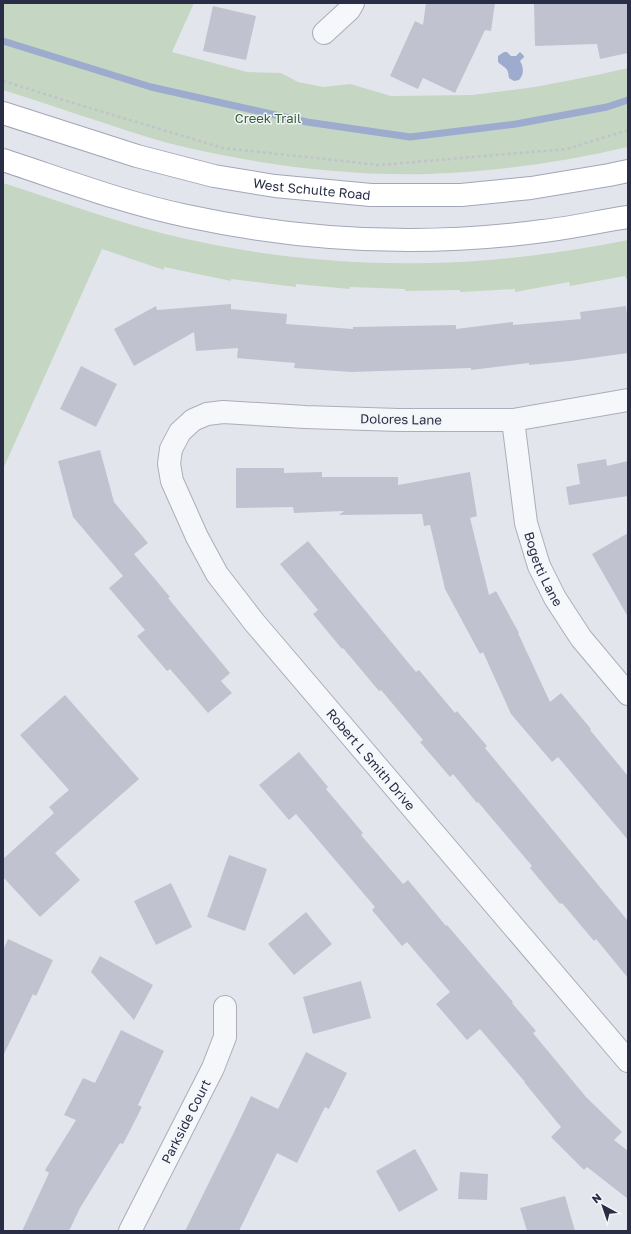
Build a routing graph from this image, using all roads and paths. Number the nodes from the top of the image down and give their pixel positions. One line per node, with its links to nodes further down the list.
1 (353, 3): 2 (street)
2 (324, 33)
3 (3, 81): 5 (path)
4 (3, 113): 7 (main road, West Schulte Road)
5 (628, 130)
6 (3, 160): 8 (main road)
7 (628, 171)
8 (628, 216)
9 (628, 400): 10 (street, Dolores Lane)
10 (513, 420): 11 (street, Dolores Lane); 12 (street, Bogetti Lane)
11 (180, 432): 14 (street, Robert L Smith Drive)
12 (628, 694)
13 (226, 1007): 15 (street, Parkside Court)
14 (628, 1061)
15 (130, 1231)

